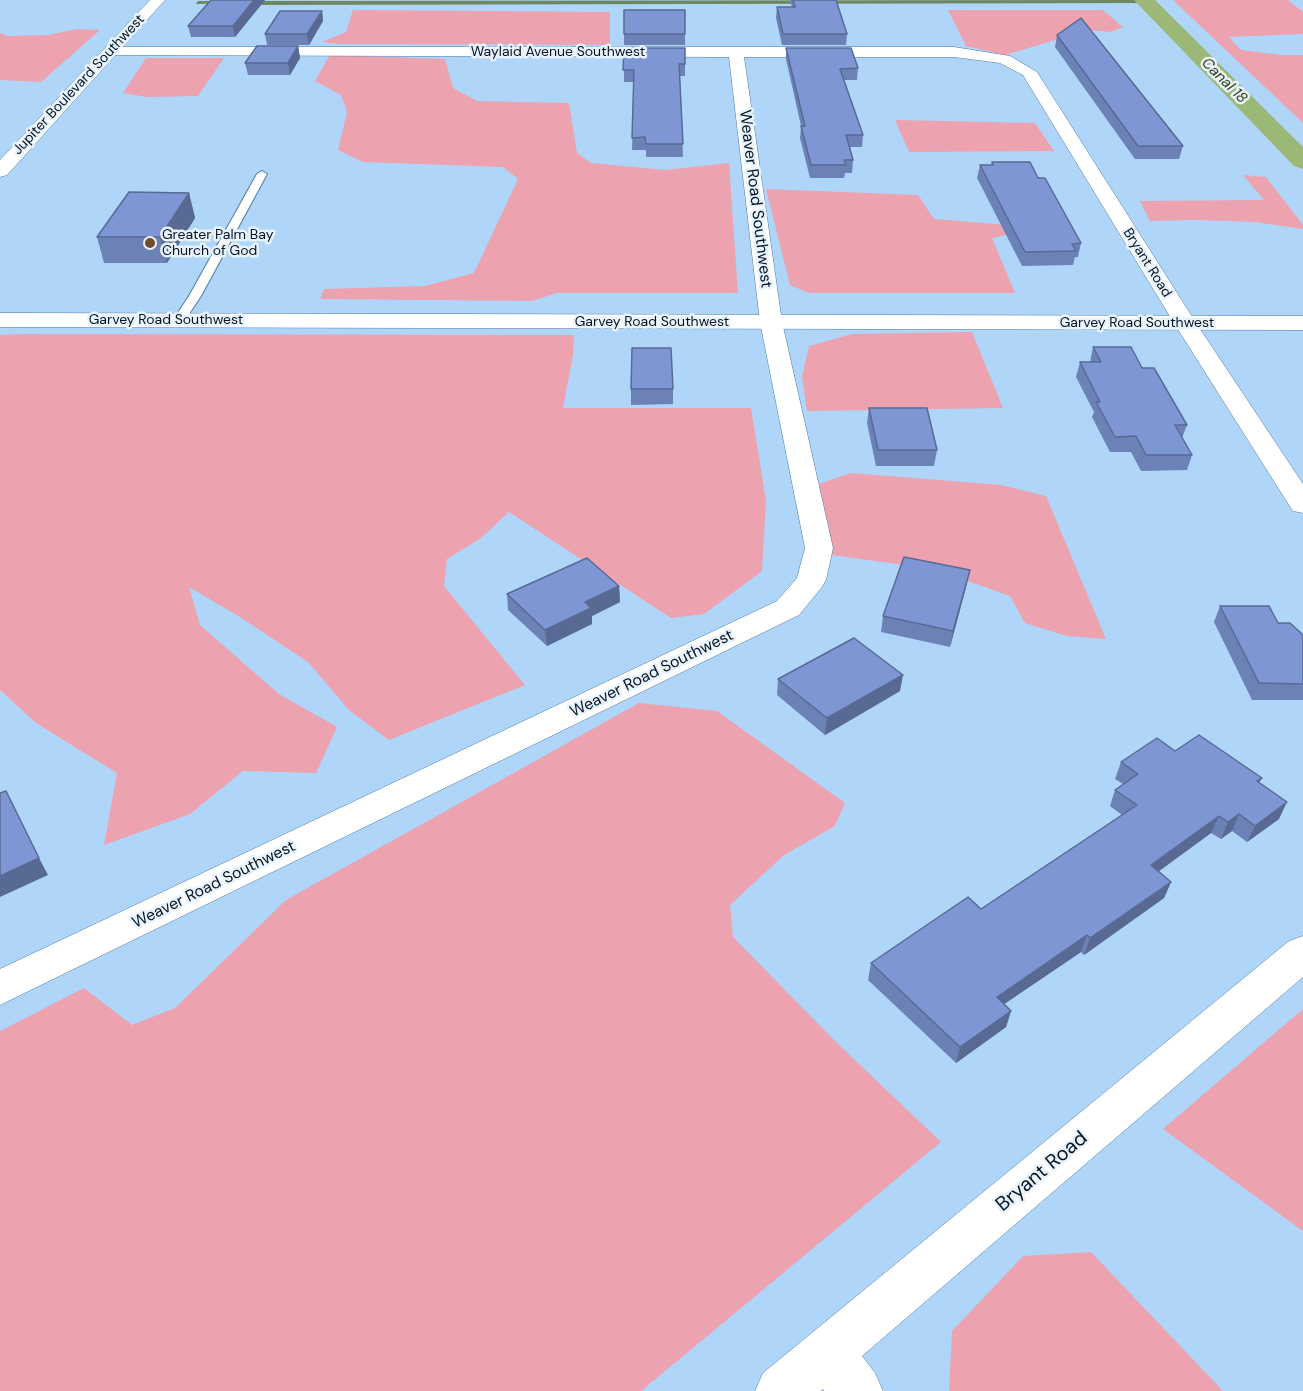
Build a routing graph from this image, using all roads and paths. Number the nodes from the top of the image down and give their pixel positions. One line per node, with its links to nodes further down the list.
1 (158, 0): 2 (street, Jupiter Boulevard Southwest)
2 (110, 52): 3 (street, Waylaid Avenue Southwest); 5 (street, Jupiter Boulevard Southwest)
3 (736, 52): 4 (street, Waylaid Avenue Southwest); 9 (street, Weaver Road Southwest)
4 (1004, 59): 10 (street, Bryant Road)
5 (0, 171)
6 (262, 174): 8 (lane)
7 (0, 320): 8 (street, Garvey Road Southwest)
8 (179, 320): 9 (street, Garvey Road Southwest)
9 (771, 322): 10 (street, Garvey Road Southwest); 14 (street, Weaver Road Southwest)
10 (1185, 323): 11 (street, Garvey Road Southwest); 12 (street, Bryant Road)
11 (1303, 323)
12 (1303, 505)
13 (1303, 953): 15 (street, Bryant Road)
14 (0, 988)
15 (826, 1353): 16 (street, Bryant Road); 17 (street)
16 (780, 1391)
17 (857, 1391)

